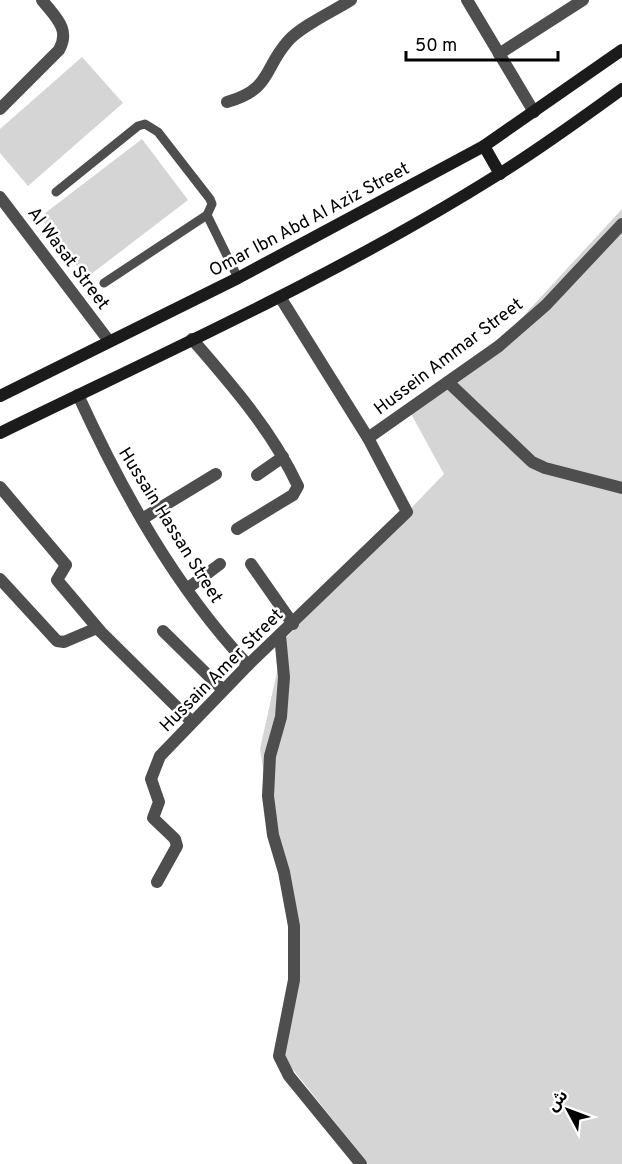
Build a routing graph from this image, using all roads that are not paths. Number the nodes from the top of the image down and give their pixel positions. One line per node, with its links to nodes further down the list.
1 (42, 0): 9 (street)
2 (351, 0): 8 (street)
3 (467, 0): 6 (street)
4 (583, 0): 6 (street)
5 (622, 50): 10 (main road, Omar Ibn Abd Al Aziz Street)
6 (499, 54): 10 (street)
7 (622, 89): 12 (main road)
8 (227, 102)
9 (0, 109)
10 (534, 112): 11 (main road, Omar Ibn Abd Al Aziz Street)
11 (484, 146): 12 (main road); 17 (main road, Omar Ibn Abd Al Aziz Street)
12 (500, 174): 19 (main road)
13 (56, 192): 15 (lane)
14 (0, 197): 21 (street, Al Wasat Street)
15 (207, 215): 17 (lane); 18 (lane)
16 (622, 224): 22 (street, Hussein Ammar Street)
17 (238, 278): 21 (main road, Omar Ibn Abd Al Aziz Street)
18 (104, 284)
19 (280, 297): 20 (main road); 26 (street)
20 (192, 339): 23 (main road); 27 (street)
21 (109, 341): 24 (main road, Omar Ibn Abd Al Aziz Street)
22 (448, 382): 26 (street, Hussein Ammar Street); 31 (street)
23 (78, 395): 25 (main road); 32 (street, Hussain Hassan Street)
24 (0, 396)
25 (0, 433)
26 (368, 438): 38 (street, Hussain Amer Street)
27 (283, 457): 29 (street); 33 (street)
28 (216, 474): 32 (street)
29 (257, 475)
30 (0, 487): 39 (street)
31 (622, 488)
32 (142, 519): 37 (street, Hussain Hassan Street)
33 (237, 528)
34 (220, 564): 37 (street)
35 (250, 564): 38 (street)
36 (0, 579): 39 (street)
37 (188, 588): 42 (street, Hussain Hassan Street)
38 (293, 624): 41 (street, Hussain Amer Street)
39 (97, 628): 44 (street)
40 (164, 632): 43 (street)
41 (280, 635): 42 (street, Hussain Amer Street); 46 (street)
42 (248, 664): 43 (street, Hussain Amer Street)
43 (223, 690): 44 (street, Hussain Amer Street)
44 (192, 722): 45 (street, Hussain Amer Street)
45 (157, 882)
46 (361, 1164)

